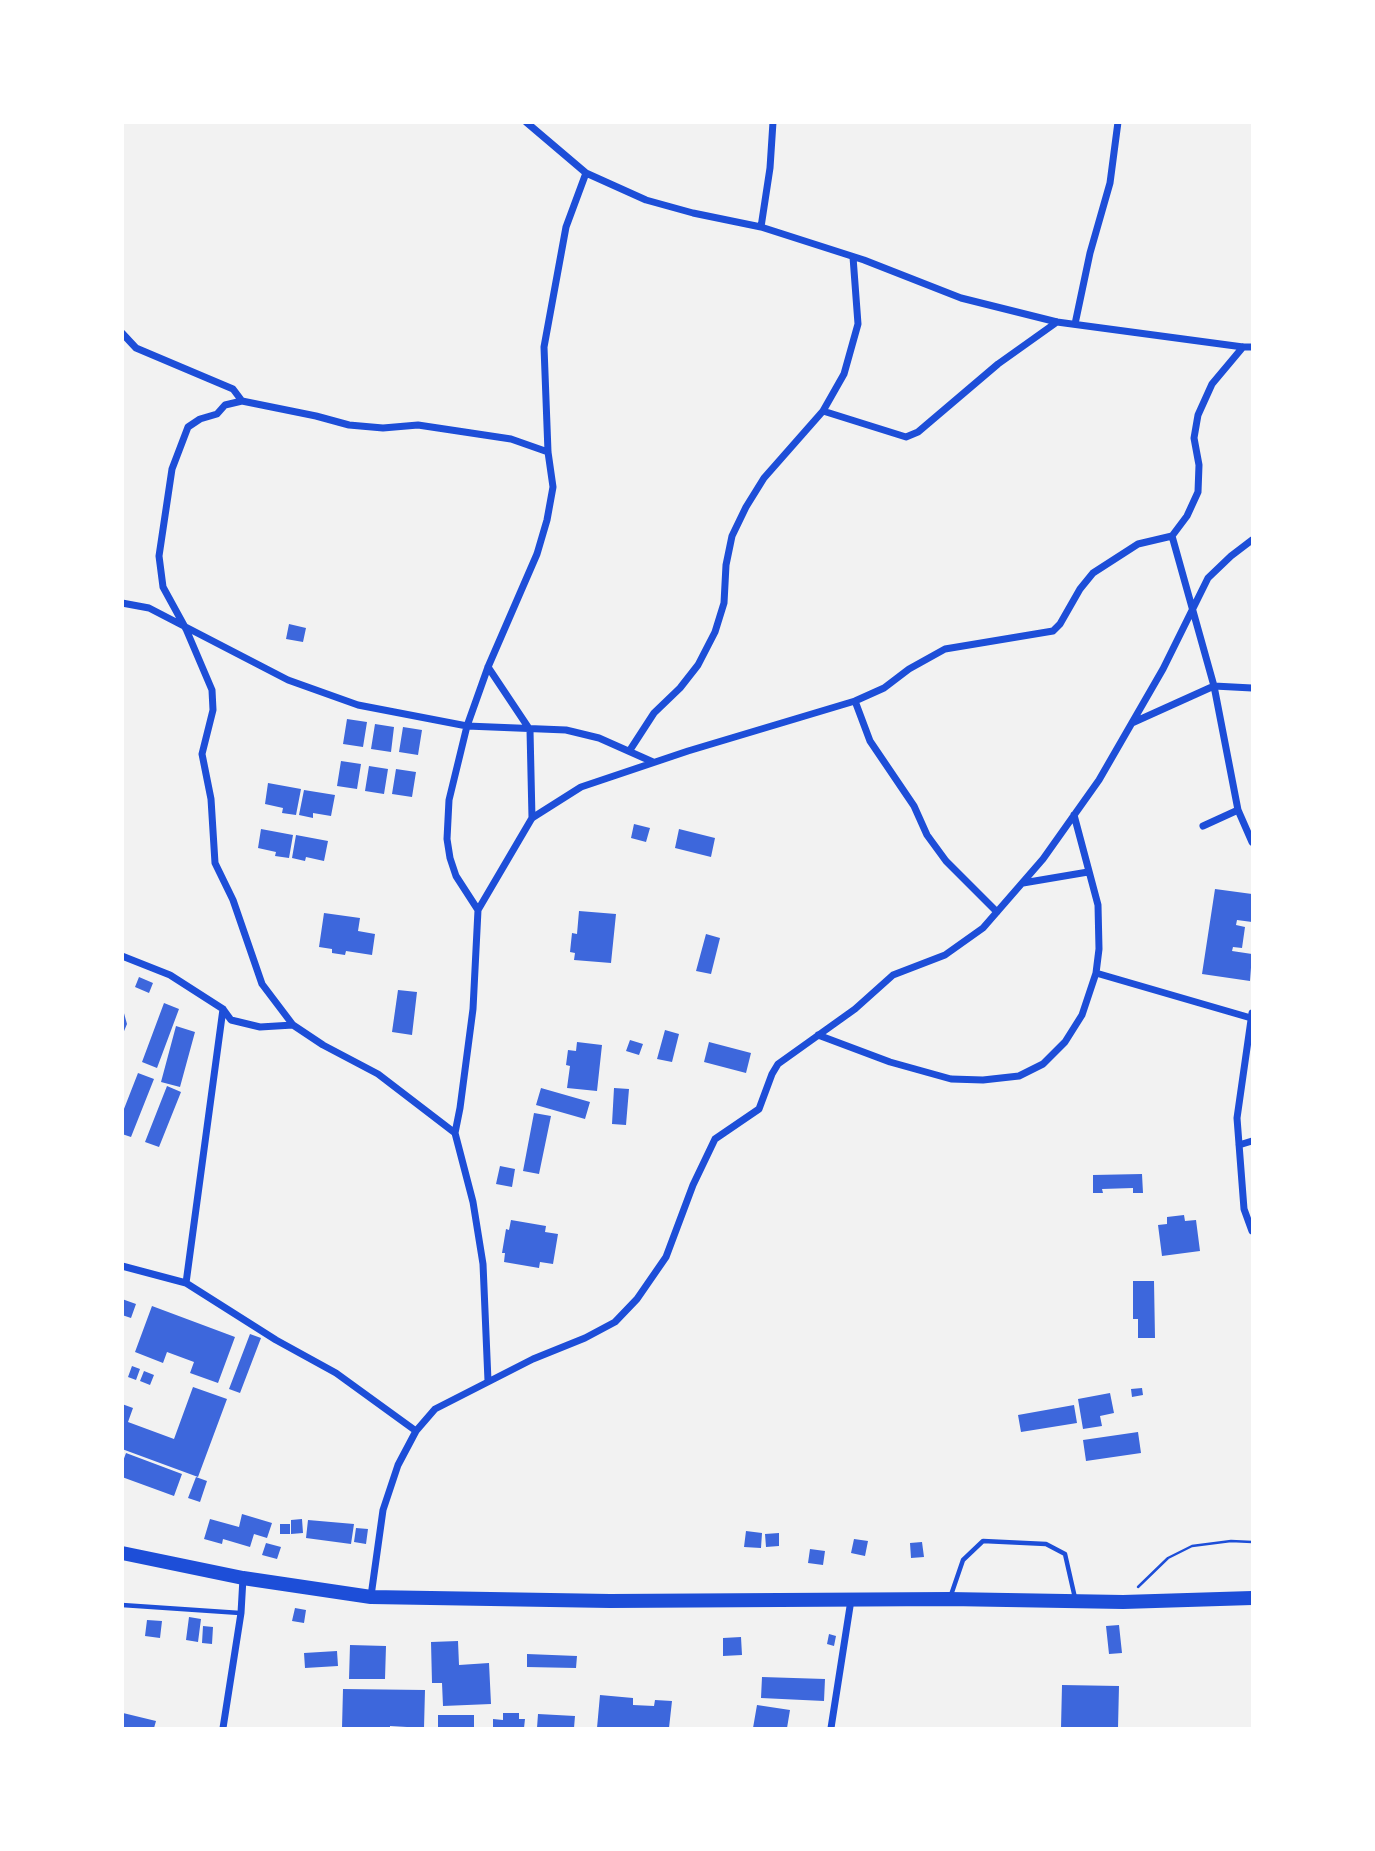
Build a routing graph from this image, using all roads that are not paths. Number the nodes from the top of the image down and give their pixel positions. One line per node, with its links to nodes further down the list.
1 (526, 122): 4 (street)
2 (773, 122): 5 (street)
3 (1118, 122): 8 (street)
4 (586, 173): 5 (street); 14 (street)
5 (761, 227): 6 (street)
6 (853, 257): 7 (street); 13 (street)
7 (1057, 322): 8 (street); 13 (street)
8 (1074, 324): 10 (street)
9 (122, 334): 12 (street)
10 (1243, 347): 11 (street); 15 (street)
11 (1252, 347)
12 (242, 401): 14 (street); 19 (street)
13 (823, 411): 27 (street)
14 (548, 452): 20 (street)
15 (1172, 536): 18 (street); 23 (street)
16 (1252, 540): 18 (street)
17 (122, 603): 19 (street)
18 (1192, 610): 21 (street); 24 (street)
19 (186, 629): 25 (street); 42 (street)
20 (488, 667): 25 (street); 26 (street)
21 (1214, 686): 22 (street); 24 (street); 29 (street)
22 (1252, 688)
23 (855, 701): 28 (street); 37 (street)
24 (1132, 723): 30 (street)
25 (467, 726): 26 (street); 36 (street)
26 (530, 730): 27 (street); 31 (street)
27 (630, 750): 28 (street)
28 (653, 762): 31 (street)
29 (1238, 810): 32 (street); 33 (street)
30 (1074, 815): 34 (street); 35 (street)
31 (532, 818): 36 (street)
32 (1203, 826)
33 (1252, 842)
34 (1088, 872): 35 (street); 39 (street)
35 (1022, 883): 37 (street)
36 (478, 909): 44 (street)
37 (997, 912): 43 (street)
38 (122, 956): 40 (street)
39 (1096, 973): 41 (street); 43 (street)
40 (223, 1009): 42 (street); 49 (street)
41 (1252, 1015): 46 (street)
42 (293, 1025): 44 (street)
43 (818, 1035): 50 (street)
44 (455, 1133): 50 (street)
45 (1252, 1141): 46 (street)
46 (1239, 1145): 47 (street)
47 (1252, 1231)
48 (122, 1266): 49 (street)
49 (186, 1283): 51 (street)
50 (488, 1381): 51 (street)
51 (416, 1431): 54 (street)
52 (122, 1553): 53 (highway)
53 (243, 1578): 54 (highway); 60 (street)
54 (371, 1597): 56 (highway)
55 (1252, 1598): 58 (highway)
56 (851, 1600): 57 (highway); 62 (street)
57 (949, 1600): 58 (highway); 58 (lane)
58 (1076, 1601)
59 (122, 1605): 60 (lane)
60 (241, 1613): 61 (street)
61 (223, 1728)
62 (831, 1728)

